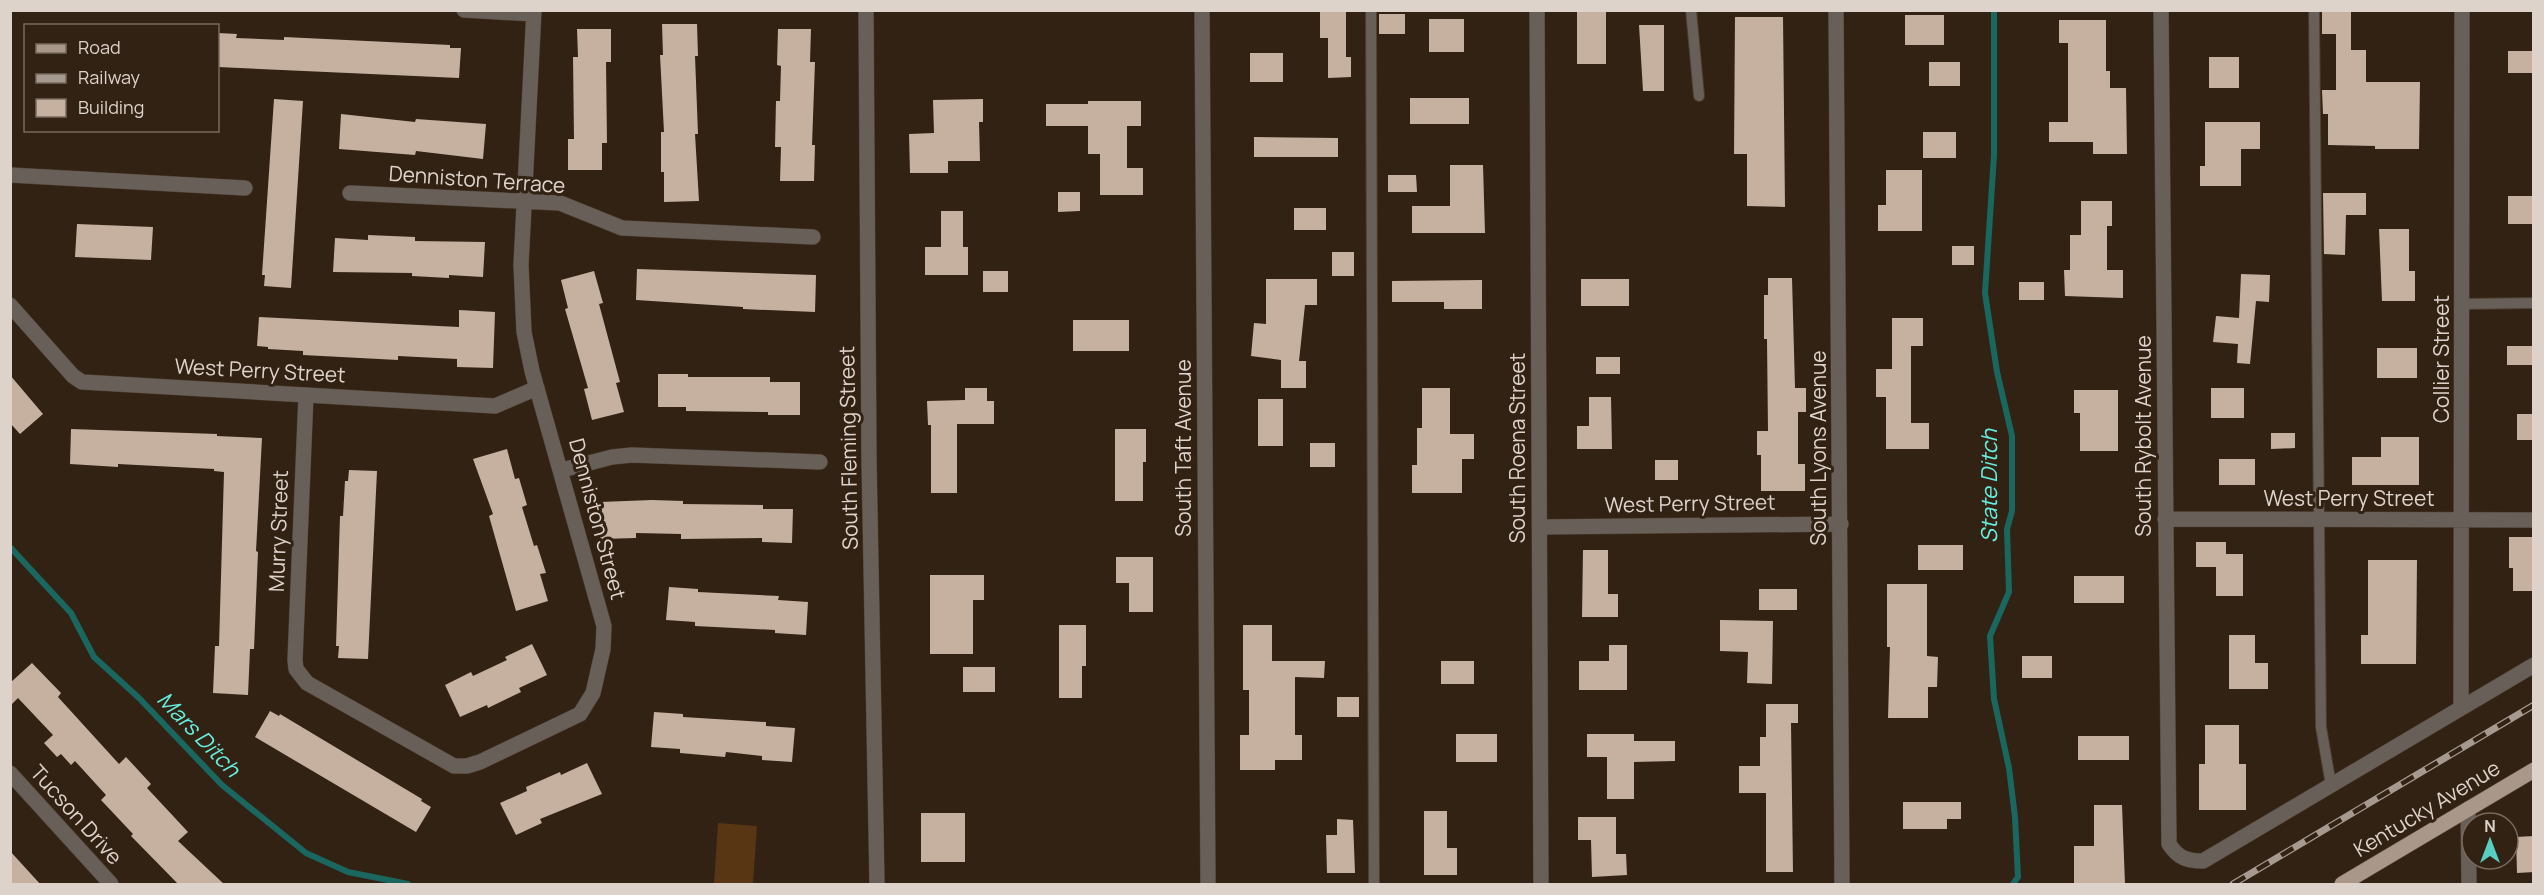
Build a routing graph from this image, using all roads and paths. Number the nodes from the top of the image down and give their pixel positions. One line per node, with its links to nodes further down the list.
1 (464, 10): 11 (street)
2 (866, 10): 39 (street, South Fleming Street)
3 (1202, 10): 40 (street, South Taft Avenue)
4 (1371, 10): 41 (lane)
5 (1537, 10): 30 (street, South Roena Street)
6 (1691, 10): 12 (lane)
7 (1836, 10): 29 (street, South Lyons Avenue)
8 (2161, 10): 25 (street, South Rybolt Avenue)
9 (2314, 10): 26 (lane)
10 (2462, 10): 19 (street, Collier Street)
11 (534, 12): 16 (street, Denniston Street)
12 (1699, 96)
13 (10, 175): 14 (street)
14 (245, 188)
15 (350, 193): 16 (street, Denniston Terrace)
16 (525, 202): 17 (street, Denniston Terrace); 21 (street, Denniston Street)
17 (813, 237)
18 (2534, 303): 19 (lane)
19 (2463, 304): 27 (street, Collier Street)
20 (10, 305): 22 (street, West Perry Street)
21 (537, 388): 22 (street, West Perry Street); 24 (street, Denniston Street)
22 (306, 395): 32 (street, Murry Street)
23 (820, 462): 24 (street)
24 (562, 470): 32 (street, Denniston Street)
25 (2165, 519): 26 (street, West Perry Street); 36 (street, South Rybolt Avenue)
26 (2319, 520): 27 (street, West Perry Street); 36 (lane)
27 (2463, 520): 28 (street, West Perry Street); 33 (street, Collier Street)
28 (2534, 520)
29 (1841, 524): 30 (street, West Perry Street); 43 (street, South Lyons Avenue)
30 (1540, 527): 42 (street, South Roena Street)
31 (2534, 665): 33 (street)
32 (296, 669)
33 (2461, 708): 36 (street)
34 (2534, 770): 37 (main road, Kentucky Avenue)
35 (10, 773): 38 (street, Tucson Drive)
36 (2331, 785)
37 (2468, 809): 44 (main road, Kentucky Avenue); 45 (street)
38 (111, 885)
39 (877, 885)
40 (1208, 885)
41 (1374, 885)
42 (1541, 885)
43 (1842, 885)
44 (2343, 885)
45 (2469, 885)

